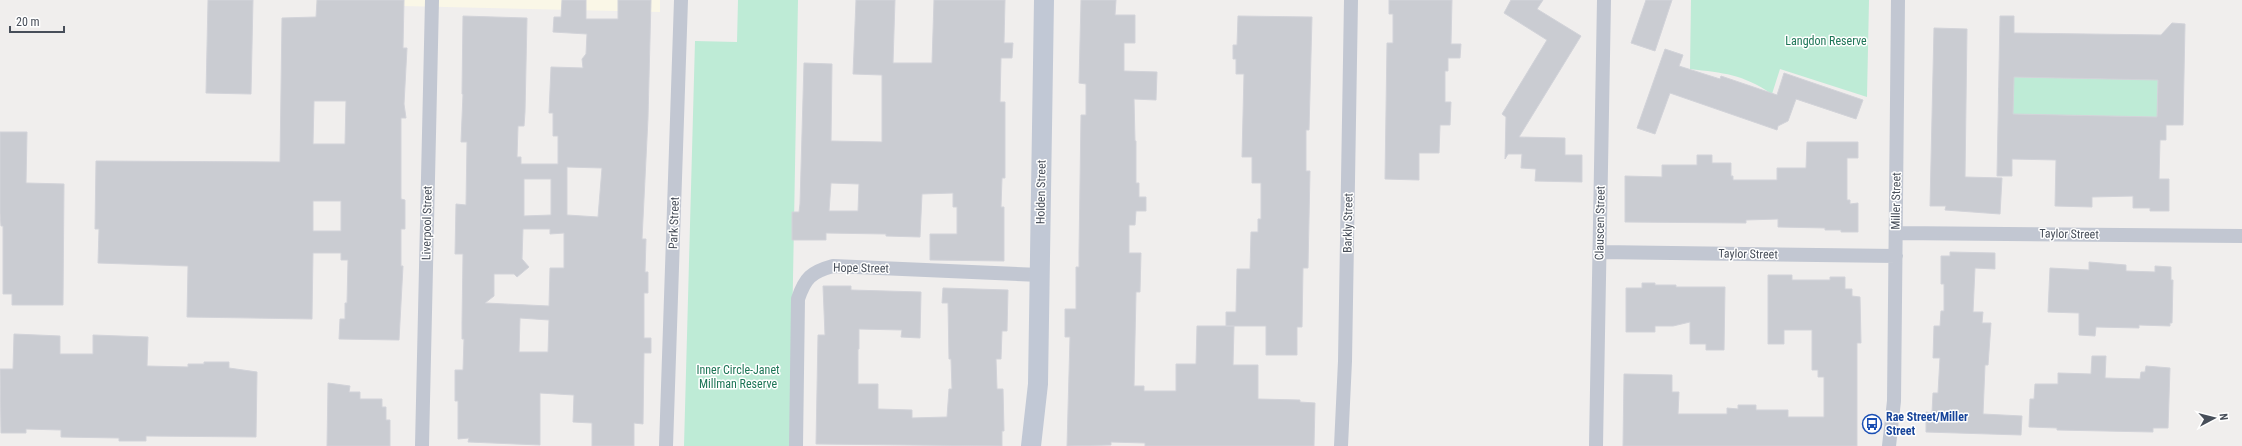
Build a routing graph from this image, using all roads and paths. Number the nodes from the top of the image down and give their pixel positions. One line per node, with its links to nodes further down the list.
1 (432, 0): 14 (street, Liverpool Street)
2 (681, 0): 15 (street, Park Street)
3 (1044, 0): 11 (main road, Holden Street)
4 (1351, 0): 19 (street, Barkly Street)
5 (1604, 0): 9 (street, Clauscen Street)
6 (1898, 0): 7 (street, Miller Street)
7 (1896, 232): 8 (street, Taylor Street); 10 (street, Miller Street)
8 (2242, 236)
9 (1600, 252): 10 (street, Taylor Street); 20 (street, Clauscen Street)
10 (1896, 256): 13 (street, Miller Street)
11 (1040, 275): 12 (main road, Holden Street); 16 (street, Hope Street)
12 (1038, 384): 17 (main road, Holden Street); 18 (main road, Holden Street)
13 (1894, 401): 21 (street, Miller Street); 22 (street, Miller Street)
14 (422, 446)
15 (666, 446)
16 (796, 446)
17 (1031, 446)
18 (1042, 446)
19 (1342, 446)
20 (1596, 446)
21 (1889, 446)
22 (1898, 446)

